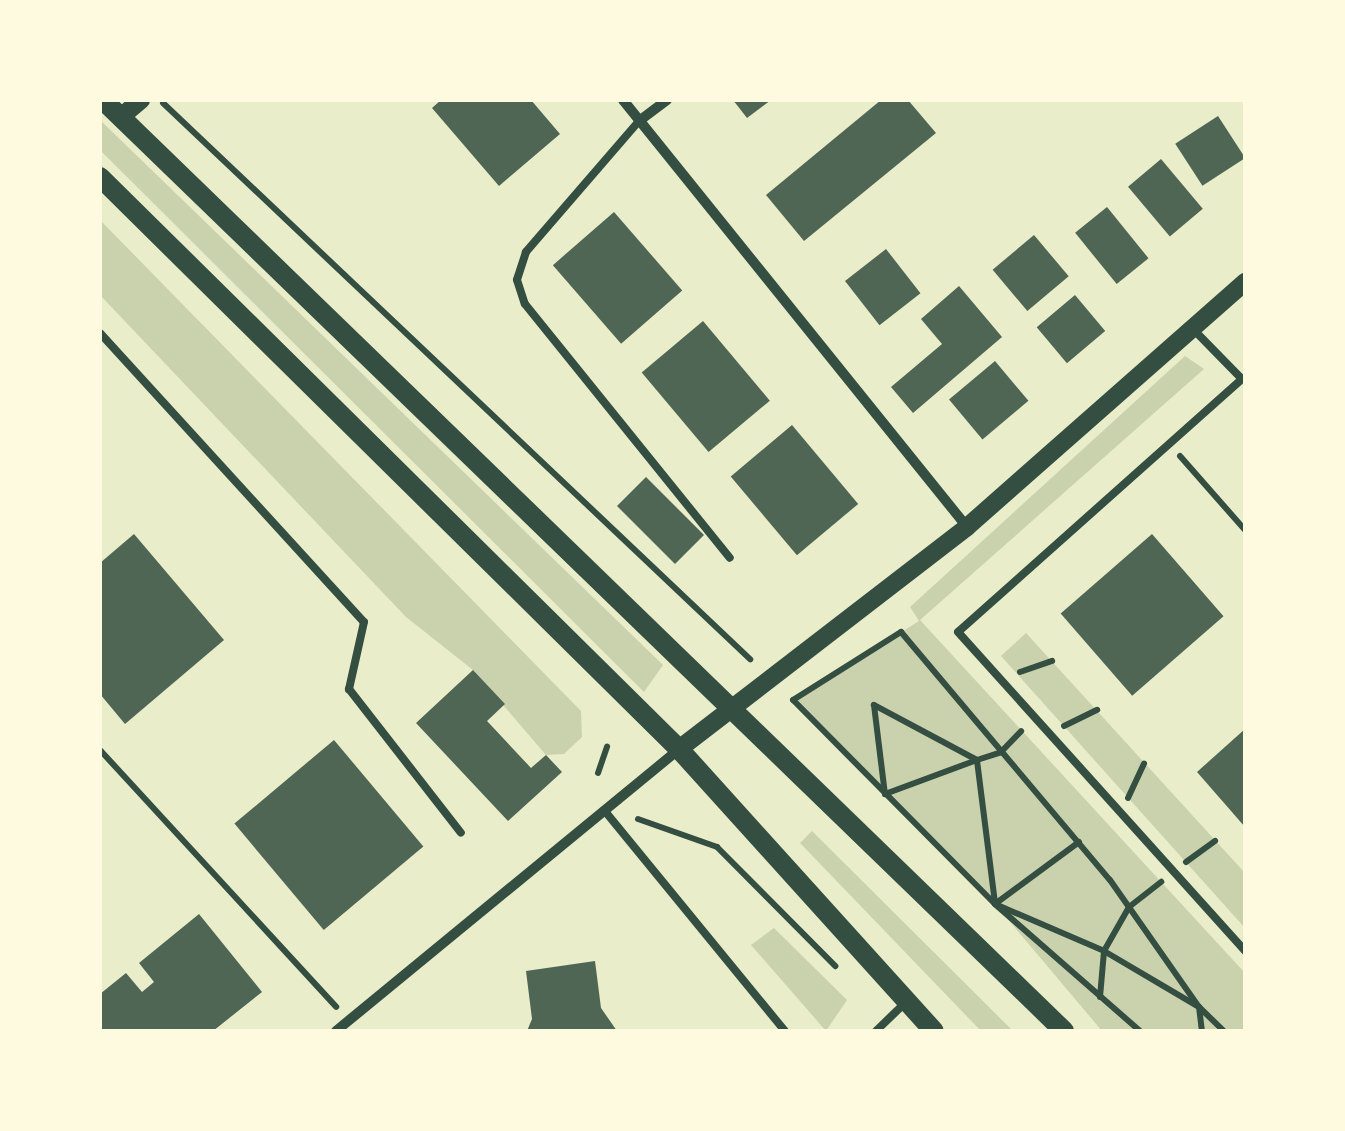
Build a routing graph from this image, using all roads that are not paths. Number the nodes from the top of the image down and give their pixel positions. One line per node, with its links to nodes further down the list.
1 (102, 100): 5 (main road)
2 (141, 100): 5 (street)
3 (623, 100): 6 (street)
4 (667, 100): 6 (street)
5 (122, 116): 14 (main road)
6 (640, 120): 12 (street); 13 (lane)
7 (100, 177): 15 (main road)
8 (1245, 282): 9 (street)
9 (1192, 328): 11 (lane); 12 (street)
10 (100, 333): 17 (lane)
11 (1244, 377): 18 (lane)
12 (967, 527): 14 (street)
13 (730, 558)
14 (733, 705): 15 (street); 24 (main road)
15 (679, 749): 16 (street); 19 (main road)
16 (604, 810): 20 (street); 21 (lane)
17 (461, 833)
18 (1245, 951)
19 (906, 1001): 22 (lane); 23 (main road)
20 (336, 1031)
21 (784, 1031)
22 (876, 1031)
23 (934, 1031)
24 (1064, 1031)

